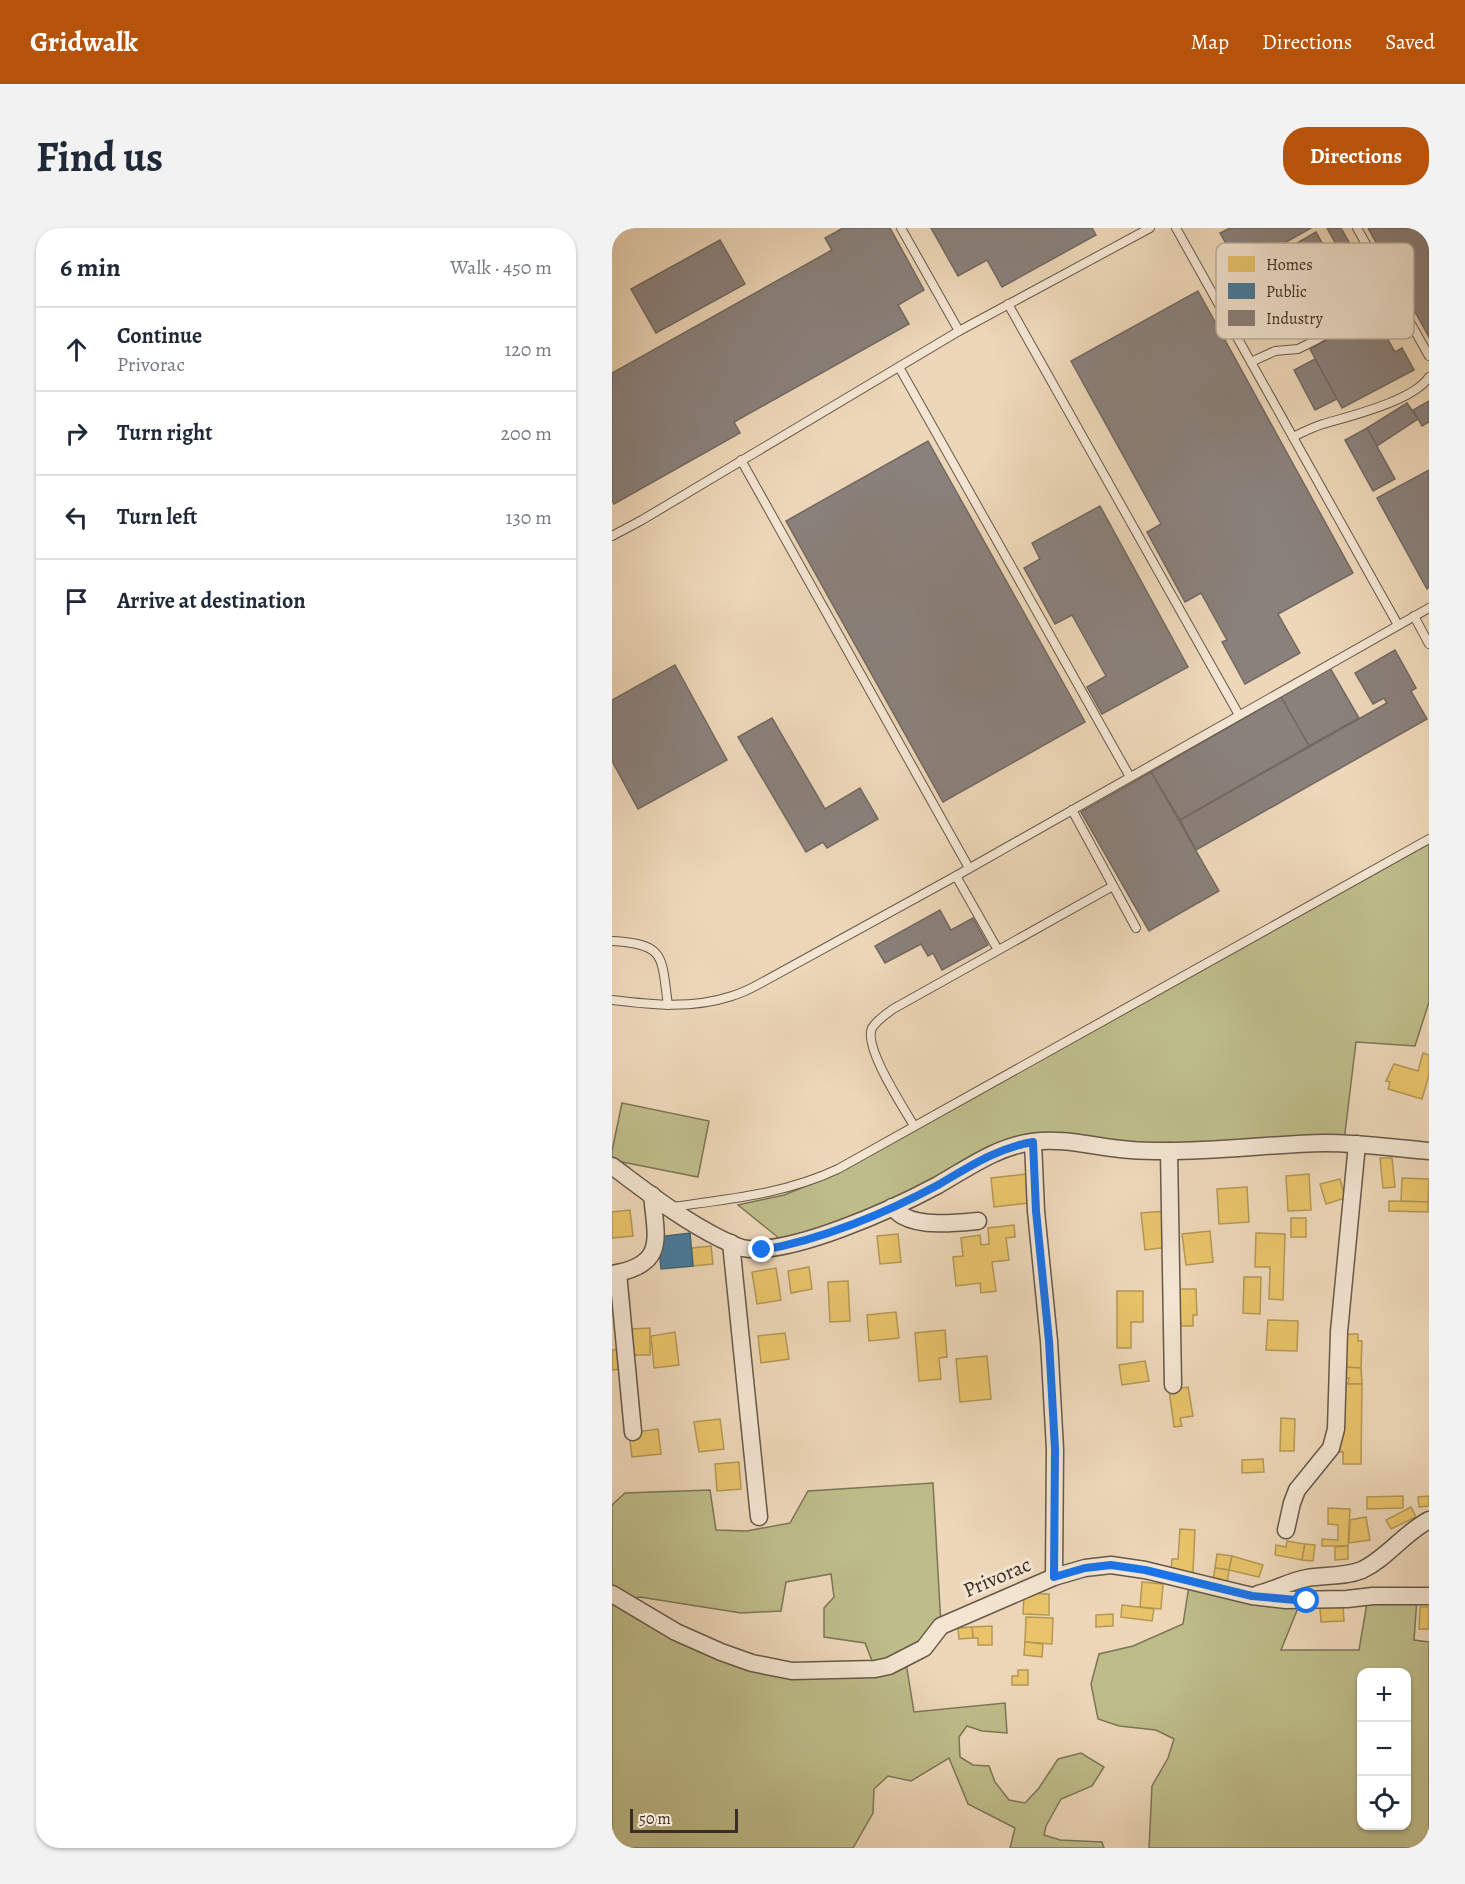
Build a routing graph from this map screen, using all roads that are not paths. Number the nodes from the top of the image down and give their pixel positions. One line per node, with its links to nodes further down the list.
1 (901, 228): 9 (lane)
2 (1150, 228): 7 (lane)
3 (1176, 228): 6 (lane)
4 (1357, 228): 5 (lane)
5 (1366, 243)
6 (1216, 299)
7 (1008, 304): 9 (lane); 23 (lane)
8 (1414, 329): 12 (lane)
9 (959, 331): 14 (lane)
10 (1238, 339): 13 (lane)
11 (1319, 339): 13 (lane)
12 (1429, 356)
13 (1251, 362): 16 (lane)
14 (899, 367): 17 (lane); 24 (lane)
15 (1429, 377): 16 (lane)
16 (1293, 437): 21 (lane)
17 (741, 460): 18 (lane); 27 (lane)
18 (612, 536)
19 (1429, 608): 20 (lane)
20 (1414, 616): 21 (lane); 22 (lane)
21 (1398, 625): 23 (lane)
22 (1429, 644)
23 (1239, 715): 24 (lane)
24 (1130, 777): 25 (lane)
25 (1072, 810): 27 (lane); 29 (lane)
26 (1429, 838): 35 (lane)
27 (969, 868): 28 (lane)
28 (956, 876): 32 (lane); 34 (lane)
29 (1113, 886): 30 (lane); 32 (lane)
30 (1136, 928)
31 (612, 942): 34 (lane)
32 (999, 950): 35 (lane)
33 (612, 1000): 34 (lane)
34 (668, 1005)
35 (914, 1126): 43 (lane)
36 (1033, 1142): 38 (street); 42 (street); 52 (street)
37 (1357, 1144): 38 (street); 39 (street); 51 (street)
38 (1168, 1151): 47 (street)
39 (1429, 1151)
40 (612, 1166): 41 (street)
41 (652, 1195): 43 (street); 46 (street)
42 (892, 1207): 44 (street); 45 (street)
43 (670, 1208): 45 (street)
44 (978, 1221)
45 (731, 1243): 49 (street)
46 (615, 1273): 48 (street)
47 (1173, 1384)
48 (633, 1432)
49 (759, 1517)
50 (1429, 1520): 54 (street)
51 (1286, 1530)
52 (1054, 1577): 53 (street, Privorac); 54 (street, Privorac)
53 (612, 1594)
54 (1252, 1596): 55 (street, Privorac)
55 (1429, 1596)

